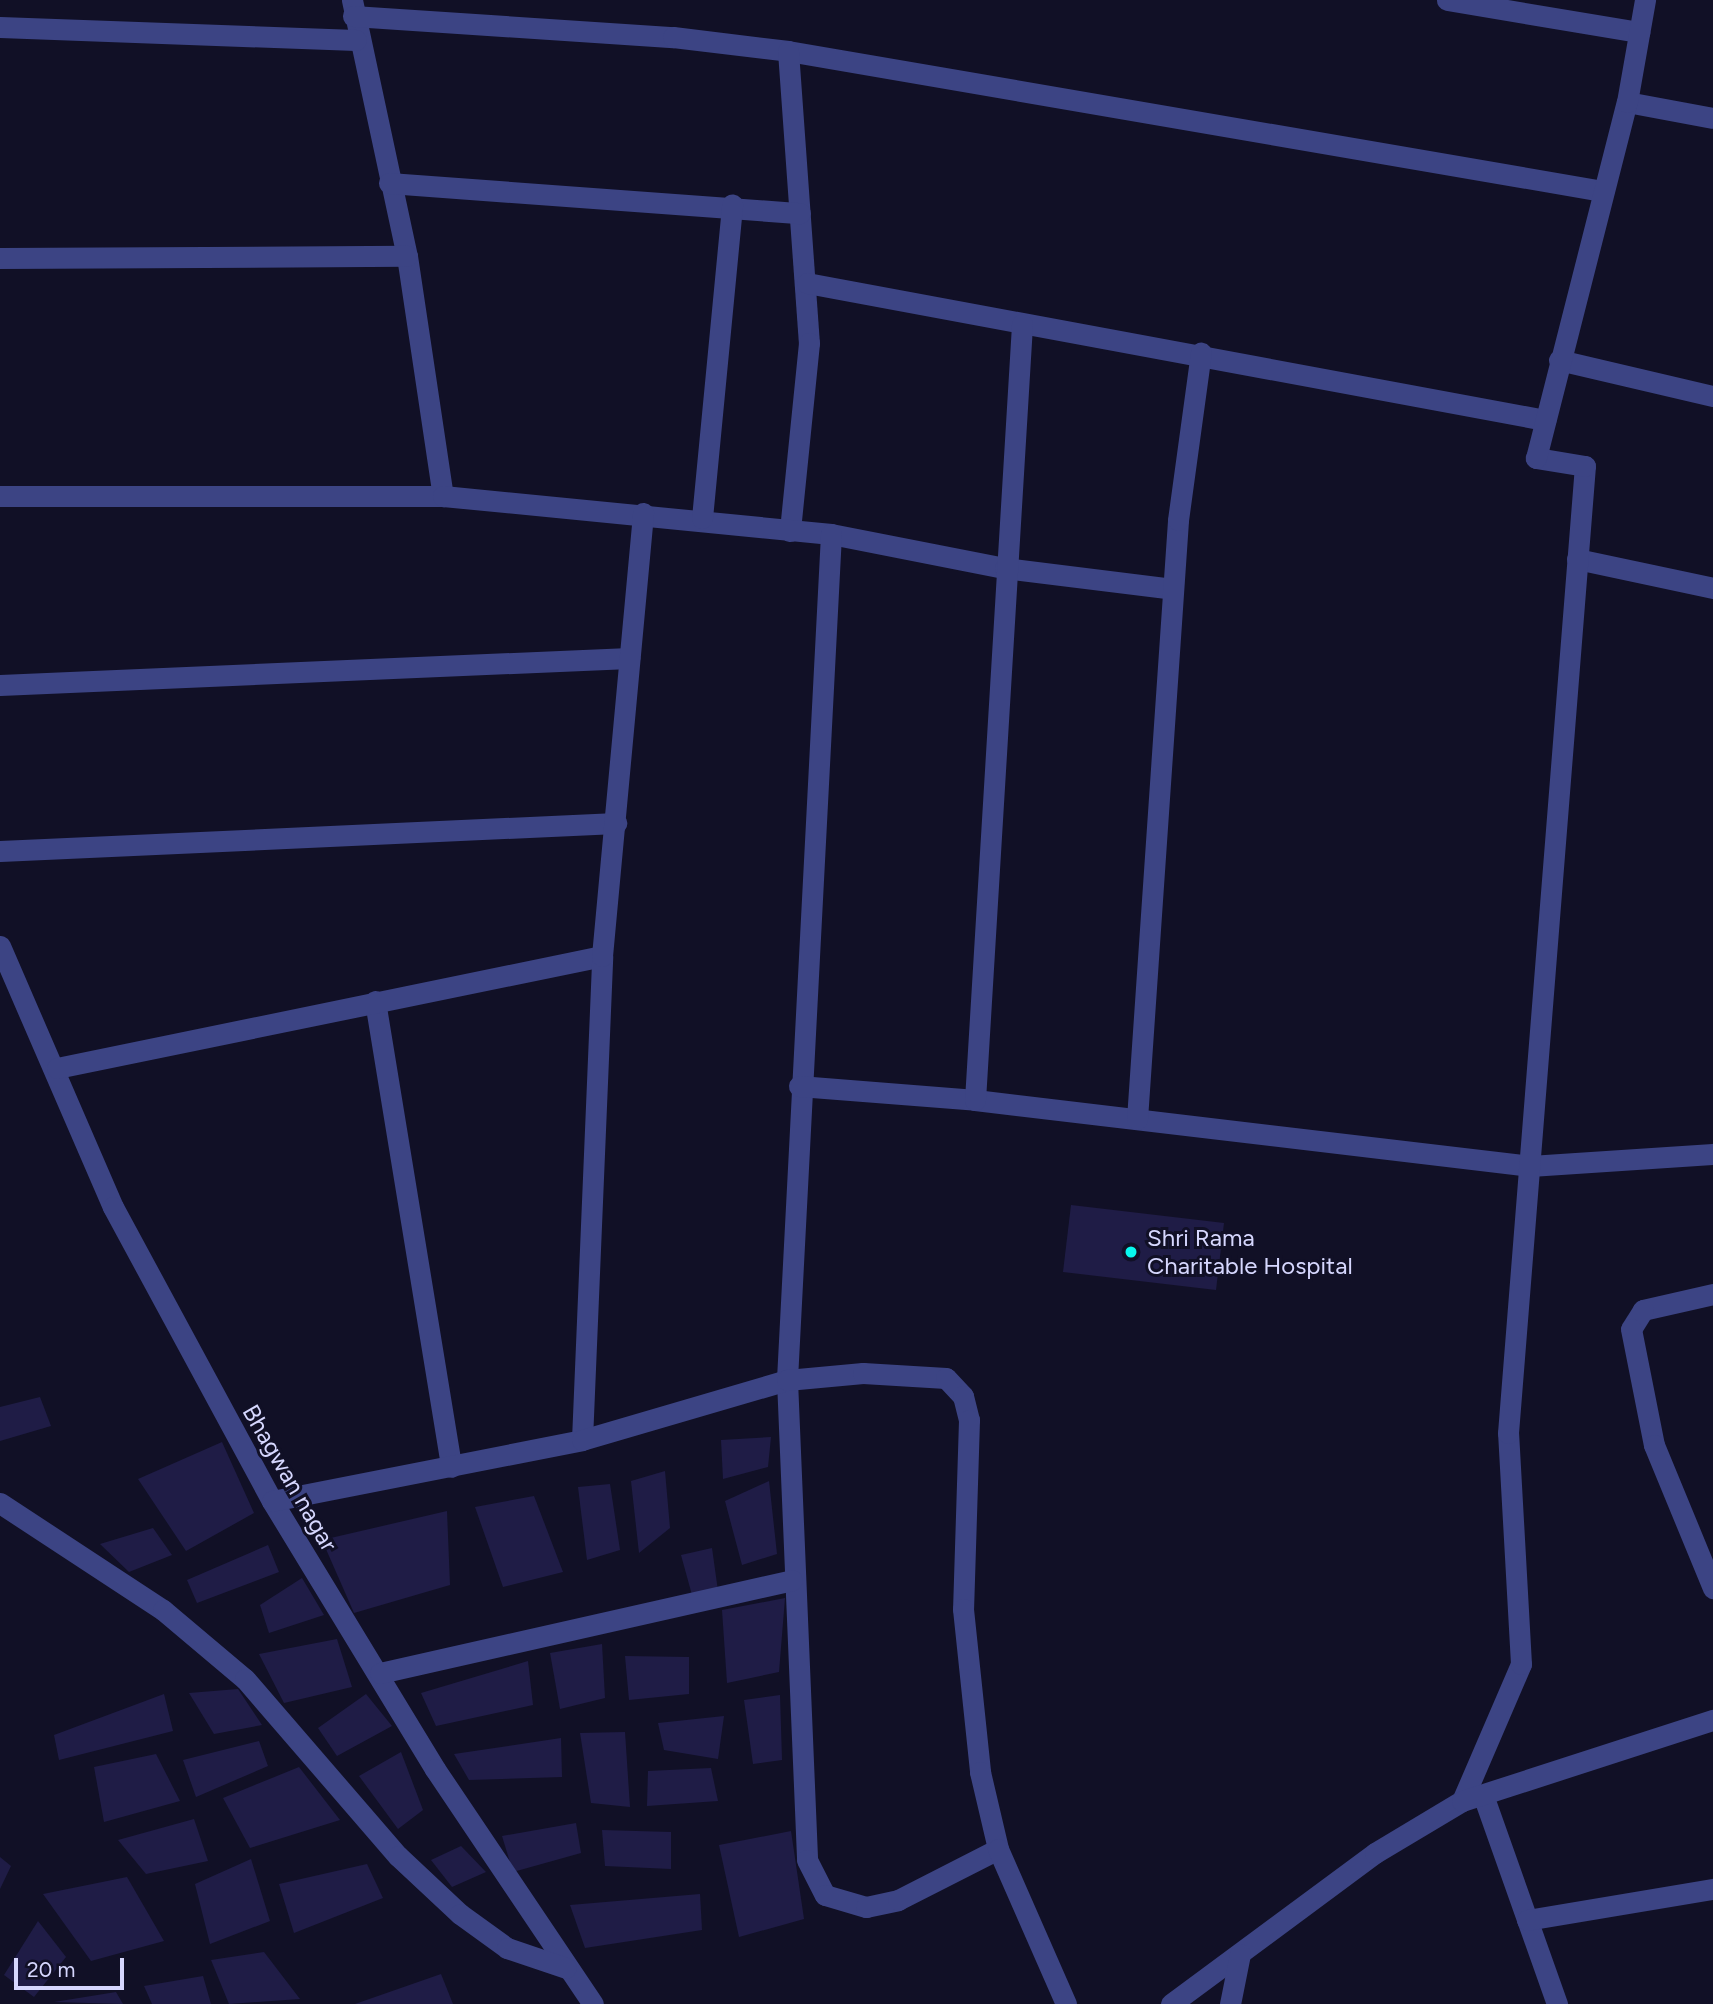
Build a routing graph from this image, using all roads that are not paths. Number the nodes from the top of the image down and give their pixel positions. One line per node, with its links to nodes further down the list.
1 (1447, 0): 5 (street)
2 (1645, 0): 5 (street)
3 (353, 8): 6 (street); 7 (street)
4 (0, 27): 6 (street)
5 (1639, 32): 8 (street)
6 (356, 40): 10 (street)
7 (788, 51): 11 (street); 13 (street)
8 (1627, 102): 9 (street); 11 (street)
9 (1713, 118)
10 (389, 183): 12 (street); 14 (street)
11 (1604, 191): 19 (street)
12 (732, 204): 13 (street); 25 (street)
13 (800, 213): 16 (street)
14 (407, 256): 15 (street); 23 (street)
15 (0, 258)
16 (807, 283): 17 (street); 26 (street)
17 (1023, 324): 18 (street); 29 (street)
18 (1201, 354): 21 (street); 31 (street)
19 (1559, 360): 20 (street); 21 (street)
20 (1713, 396)
21 (1545, 420): 28 (street)
22 (0, 496): 23 (street)
23 (443, 496): 24 (street)
24 (643, 513): 25 (street); 32 (street)
25 (702, 518): 26 (street)
26 (790, 531): 27 (street)
27 (831, 534): 29 (street); 40 (street)
28 (1577, 559): 30 (street); 44 (street)
29 (1005, 568): 31 (street); 41 (street)
30 (1713, 588)
31 (1172, 589): 42 (street)
32 (629, 658): 33 (street); 34 (street)
33 (0, 685)
34 (616, 824): 35 (street); 37 (street)
35 (0, 851)
36 (2, 955): 39 (street, Bhagwan nagar)
37 (603, 956): 38 (street); 47 (street)
38 (374, 1001): 39 (street); 48 (street)
39 (57, 1068): 49 (street, Bhagwan nagar)
40 (799, 1086): 41 (street); 46 (street)
41 (975, 1100): 42 (street)
42 (1137, 1118): 44 (street)
43 (1713, 1154): 44 (street)
44 (1530, 1166): 55 (street)
45 (1713, 1294): 52 (street)
46 (787, 1380): 47 (street); 51 (street); 56 (street)
47 (582, 1440): 48 (street)
48 (451, 1467): 49 (street)
49 (272, 1501): 53 (street, Bhagwan nagar)
50 (0, 1503): 60 (street)
51 (792, 1580): 53 (street); 56 (street)
52 (1713, 1588)
53 (380, 1674): 60 (street, Bhagwan nagar)
54 (1713, 1720): 55 (street)
55 (1473, 1798): 58 (street); 59 (street)
56 (998, 1849): 62 (street)
57 (1713, 1889): 58 (street)
58 (1527, 1920): 65 (street)
59 (1240, 1954): 63 (street); 64 (street)
60 (566, 1968): 61 (street, Bhagwan nagar)
61 (593, 2004)
62 (1066, 2004)
63 (1171, 2004)
64 (1230, 2004)
65 (1557, 2004)

